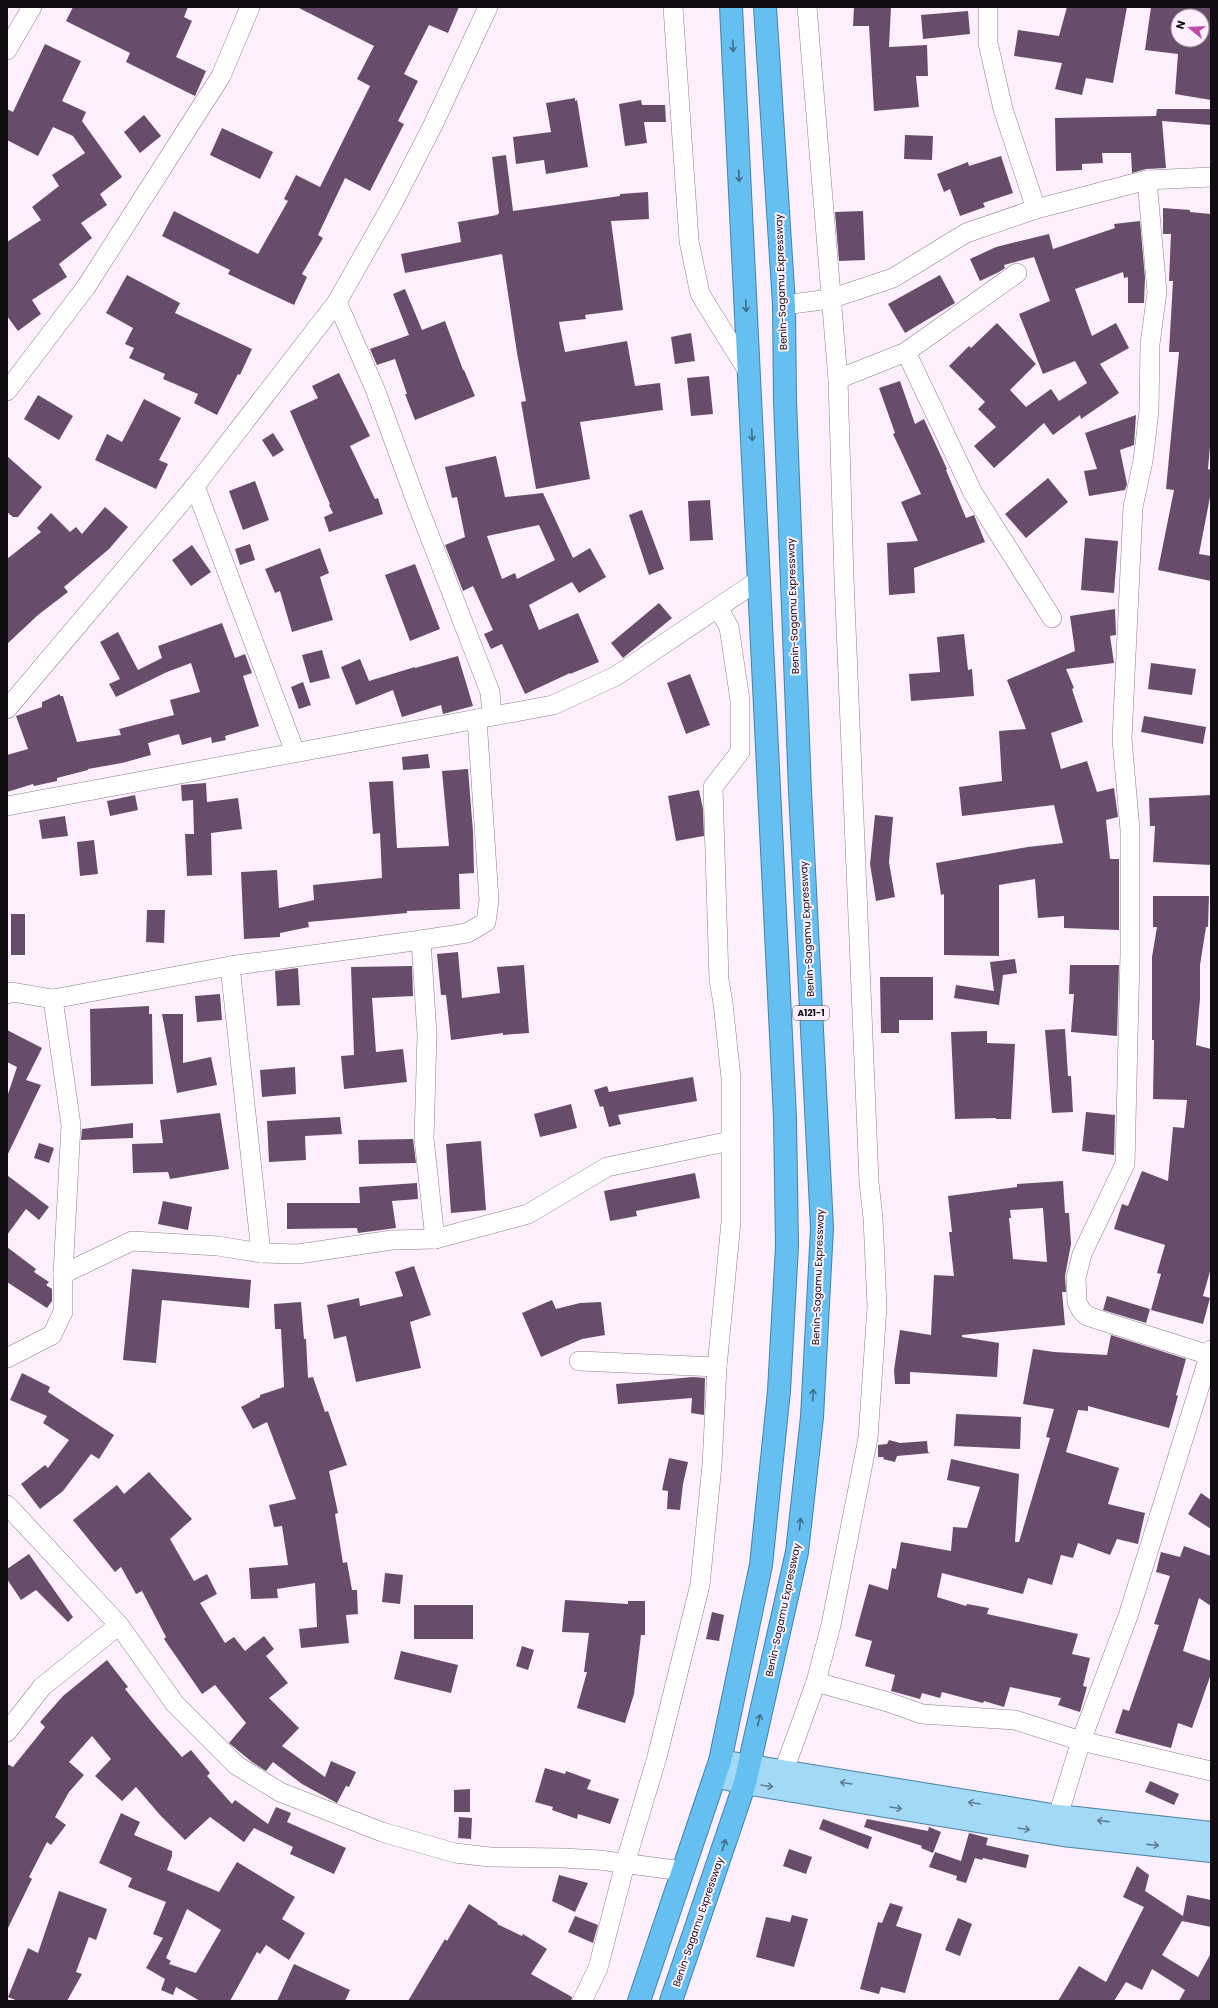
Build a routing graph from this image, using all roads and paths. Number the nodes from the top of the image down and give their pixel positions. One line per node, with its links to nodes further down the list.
1 (32, 7): 9 (street)
2 (250, 7): 20 (street)
3 (488, 7): 15 (street)
4 (673, 7): 18 (street)
5 (731, 7): 18 (highway, A121-1, one-way to 18)
6 (765, 7): 16 (highway, Benin-Sagamu Expressway / A121-1)
7 (807, 7): 14 (street)
8 (988, 7): 12 (street)
9 (7, 50)
10 (1211, 177): 11 (street)
11 (1147, 180): 12 (street); 39 (street)
12 (1036, 209): 14 (street)
13 (1017, 273): 17 (street)
14 (830, 299): 16 (street); 19 (street)
15 (337, 302): 23 (street); 28 (street)
16 (784, 306): 21 (highway, Benin-Sagamu Expressway / A121-1)
17 (906, 352): 19 (street); 26 (street)
18 (749, 374): 22 (highway, A121-1)
19 (838, 379): 45 (street)
20 (7, 391)
21 (784, 401): 22 (highway); 51 (highway, Benin-Sagamu Expressway / A121-1, one-way to 21)
22 (750, 403): 24 (highway, A121-1, one-way to 24)
23 (195, 486): 27 (street); 29 (street)
24 (759, 580): 25 (street); 48 (highway, A121-1)
25 (718, 608): 28 (street); 35 (street)
26 (1052, 618)
27 (7, 709)
28 (485, 718): 29 (street); 31 (street)
29 (295, 752): 30 (street)
30 (7, 806)
31 (421, 940): 32 (street); 36 (street)
32 (230, 966): 34 (street); 37 (street)
33 (7, 994): 34 (street)
34 (53, 999): 38 (street)
35 (730, 1141): 36 (street); 42 (street)
36 (435, 1239): 37 (street)
37 (261, 1253): 38 (street)
38 (63, 1274): 40 (street)
39 (1210, 1353): 47 (street)
40 (7, 1358)
41 (579, 1361): 42 (street)
42 (717, 1367): 55 (street)
43 (7, 1505): 44 (street)
44 (119, 1625): 46 (street); 55 (street)
45 (816, 1682): 47 (street); 50 (street)
46 (7, 1732)
47 (1081, 1741): 49 (street); 52 (street)
48 (718, 1769): 51 (main road); 56 (highway, A121-1)
49 (1211, 1771)
50 (782, 1773): 51 (main road); 52 (main road, one-way to 50)
51 (746, 1774): 54 (main road, one-way to 54); 59 (highway, Benin-Sagamu Expressway / A121-1, one-way to 51)
52 (1058, 1816): 53 (main road, one-way to 52)
53 (1211, 1833)
54 (1211, 1851)
55 (625, 1864): 56 (street); 57 (street)
56 (683, 1871): 58 (highway, A121-1)
57 (582, 2001)
58 (640, 2001)
59 (671, 2001)

